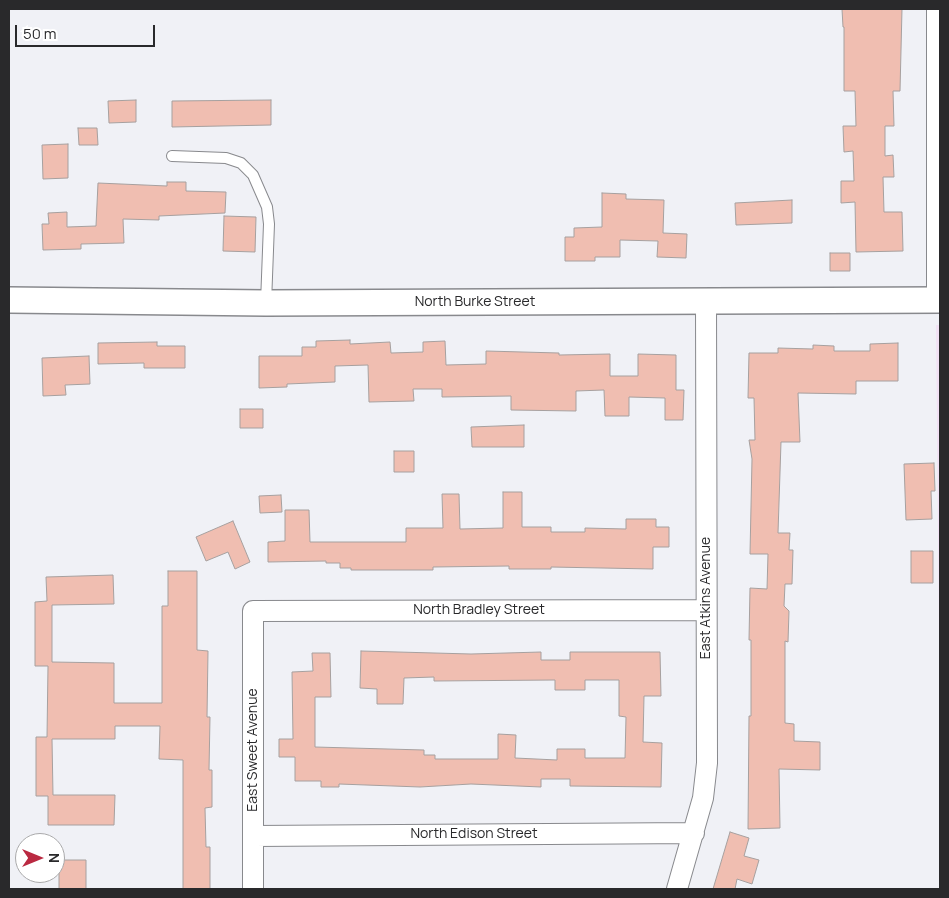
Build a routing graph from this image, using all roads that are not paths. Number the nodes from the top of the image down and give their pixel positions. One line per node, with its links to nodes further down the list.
1 (937, 9): 4 (street)
2 (172, 156): 6 (lane)
3 (9, 300): 6 (street, North Burke Street)
4 (938, 300): 5 (street, North Burke Street)
5 (706, 302): 6 (street, North Burke Street); 7 (street, East Atkins Avenue)
6 (266, 303)
7 (706, 610): 8 (street, North Bradley Street); 9 (street, East Atkins Avenue)
8 (252, 611): 10 (street, East Sweet Avenue)
9 (694, 832): 10 (street, North Edison Street); 12 (street, East Atkins Avenue)
10 (254, 836): 11 (street, East Sweet Avenue)
11 (253, 889)
12 (677, 889)

